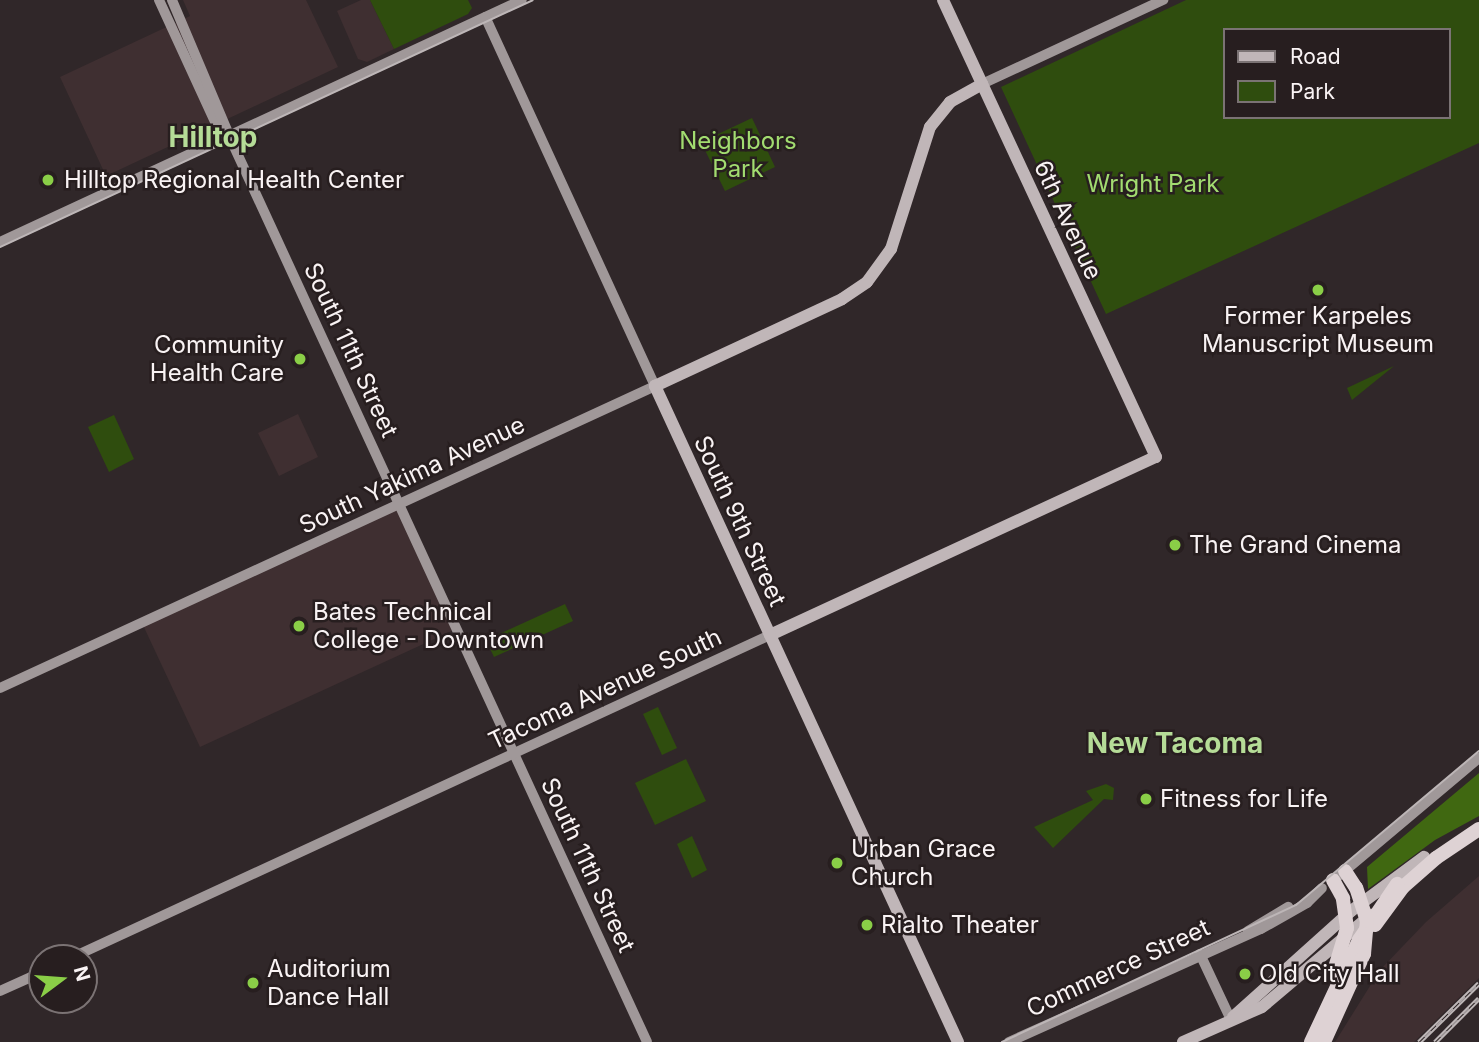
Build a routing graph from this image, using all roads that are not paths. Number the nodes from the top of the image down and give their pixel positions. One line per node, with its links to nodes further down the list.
1 (159, 0): 8 (main road, South 11th Street)
2 (172, 0): 8 (main road, South 11th Street)
3 (522, 0): 6 (main road)
4 (943, 0): 7 (main road, 6th Avenue)
5 (1163, 0): 7 (main road)
6 (485, 17): 8 (main road); 10 (main road, South 9th Street)
7 (982, 84): 10 (main road, South Yakima Avenue); 11 (main road, 6th Avenue)
8 (228, 135): 9 (main road); 12 (main road, South 11th Street)
9 (0, 242)
10 (655, 386): 12 (main road, South Yakima Avenue); 13 (main road, South 9th Street)
11 (1156, 457): 13 (main road, Tacoma Avenue South)
12 (399, 504): 14 (main road, South Yakima Avenue); 15 (main road, South 11th Street)
13 (770, 635): 15 (main road, Tacoma Avenue South); 29 (main road, South 9th Street)
14 (0, 688)
15 (514, 754): 23 (main road, Tacoma Avenue South); 28 (main road, South 11th Street)
16 (1479, 758): 20 (main road)
17 (1479, 822): 19 (highway)
18 (1479, 829): 21 (highway)
19 (1424, 857): 21 (highway); 27 (main road)
20 (1333, 880): 22 (main road, Commerce Street); 22 (main road, Commerce Street); 32 (highway, bridge); 34 (highway, bridge)
21 (1400, 886): 27 (main road); 33 (highway, bridge)
22 (1246, 932): 24 (main road, Commerce Street)
23 (98, 946)
24 (1200, 954): 27 (main road); 30 (main road, Commerce Street)
25 (28, 978): 26 (main road)
26 (0, 991)
27 (1230, 1020): 31 (main road)
28 (647, 1042)
29 (958, 1042)
30 (1009, 1042)
31 (1183, 1042)
32 (1301, 1042)
33 (1313, 1042)
34 (1324, 1042)

